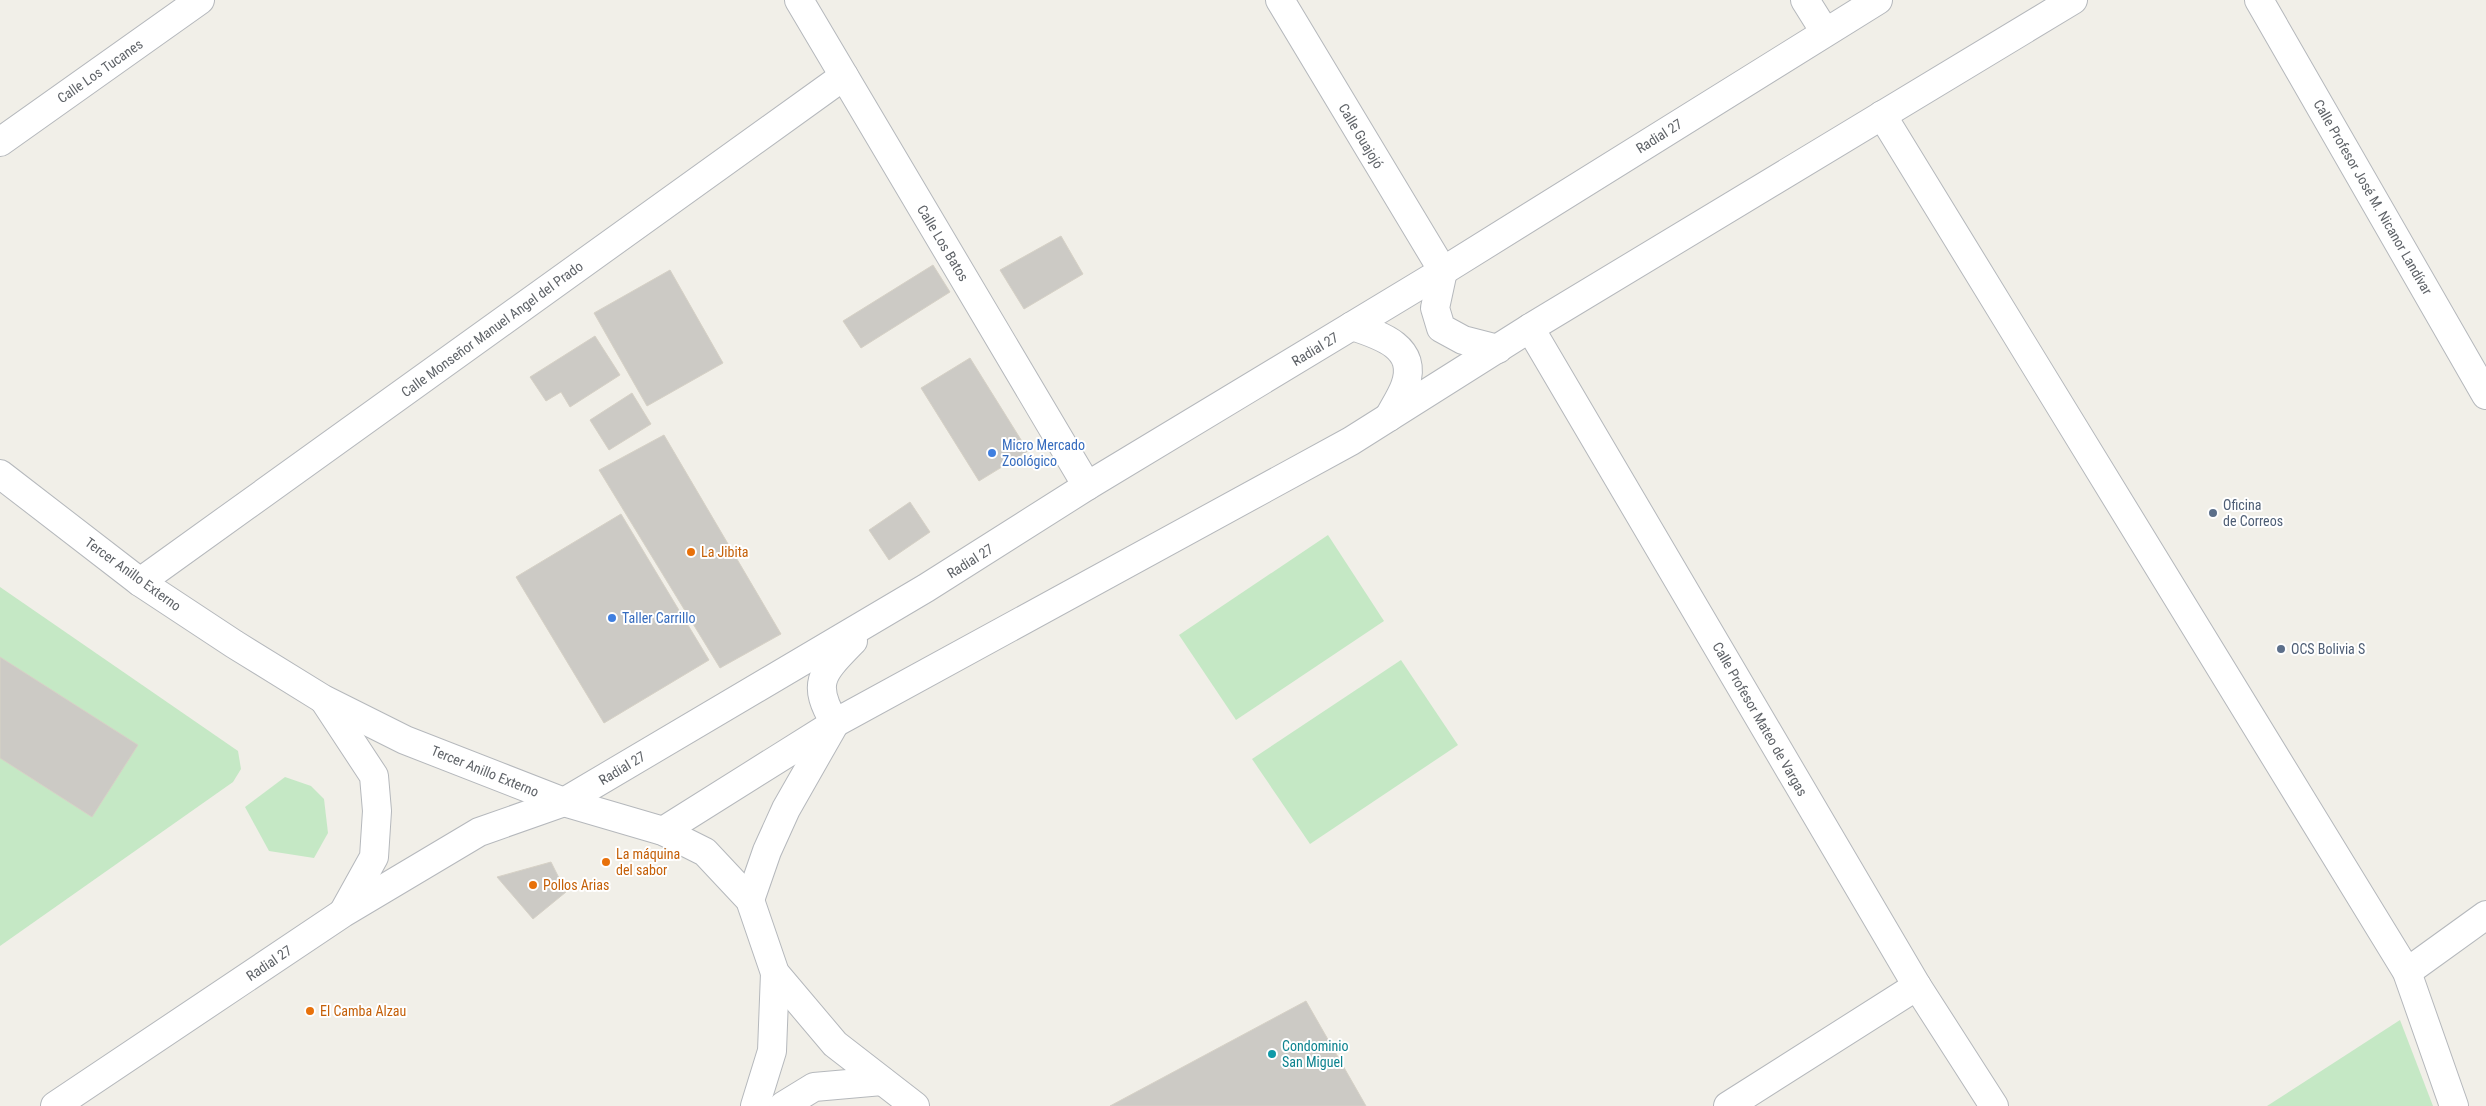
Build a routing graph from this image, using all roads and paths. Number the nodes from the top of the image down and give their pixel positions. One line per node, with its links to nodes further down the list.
1 (200, 0): 11 (street, Calle Los Tucanes)
2 (799, 0): 9 (street, Calle Los Batos)
3 (1280, 0): 12 (street, Calle Guajojó)
4 (1805, 0): 8 (street)
5 (1878, 0): 8 (street, Radial 27)
6 (2073, 0): 10 (street)
7 (2259, 0): 16 (street, Calle Profesor José M. Nicanor Landívar)
8 (1825, 32): 12 (street, Radial 27)
9 (844, 76): 19 (street, Calle Los Batos); 20 (street, Calle Monseñor Manuel Angel del Prado)
10 (1882, 115): 14 (street); 30 (street)
11 (0, 142)
12 (1443, 271): 13 (street, Radial 27); 15 (street)
13 (1352, 326): 17 (street); 19 (street, Radial 27)
14 (1530, 328): 15 (street); 31 (street, Calle Profesor Mateo de Vargas)
15 (1498, 349): 17 (street)
16 (2486, 395)
17 (1389, 417): 23 (street)
18 (0, 474): 20 (street, Tercer Anillo Externo)
19 (1087, 486): 21 (street, Radial 27)
20 (140, 582): 22 (street, Tercer Anillo Externo)
21 (878, 616): 23 (street); 24 (street, Radial 27)
22 (323, 699): 24 (street, Tercer Anillo Externo); 27 (street)
23 (835, 723): 25 (street); 26 (street)
24 (564, 802): 25 (street, Tercer Anillo Externo); 27 (street, Radial 27)
25 (663, 831): 26 (street, Tercer Anillo Externo)
26 (750, 900): 29 (street, Tercer Anillo Externo)
27 (343, 913): 33 (street, Radial 27)
28 (2486, 914): 30 (street)
29 (775, 972): 32 (street, Tercer Anillo Externo); 34 (street)
30 (2407, 972): 39 (street)
31 (1917, 986): 37 (street); 38 (street, Calle Profesor Mateo de Vargas)
32 (882, 1081): 35 (street); 36 (street, Tercer Anillo Externo)
33 (55, 1106)
34 (755, 1106)
35 (783, 1106)
36 (914, 1106)
37 (1728, 1106)
38 (1994, 1106)
39 (2454, 1106)

